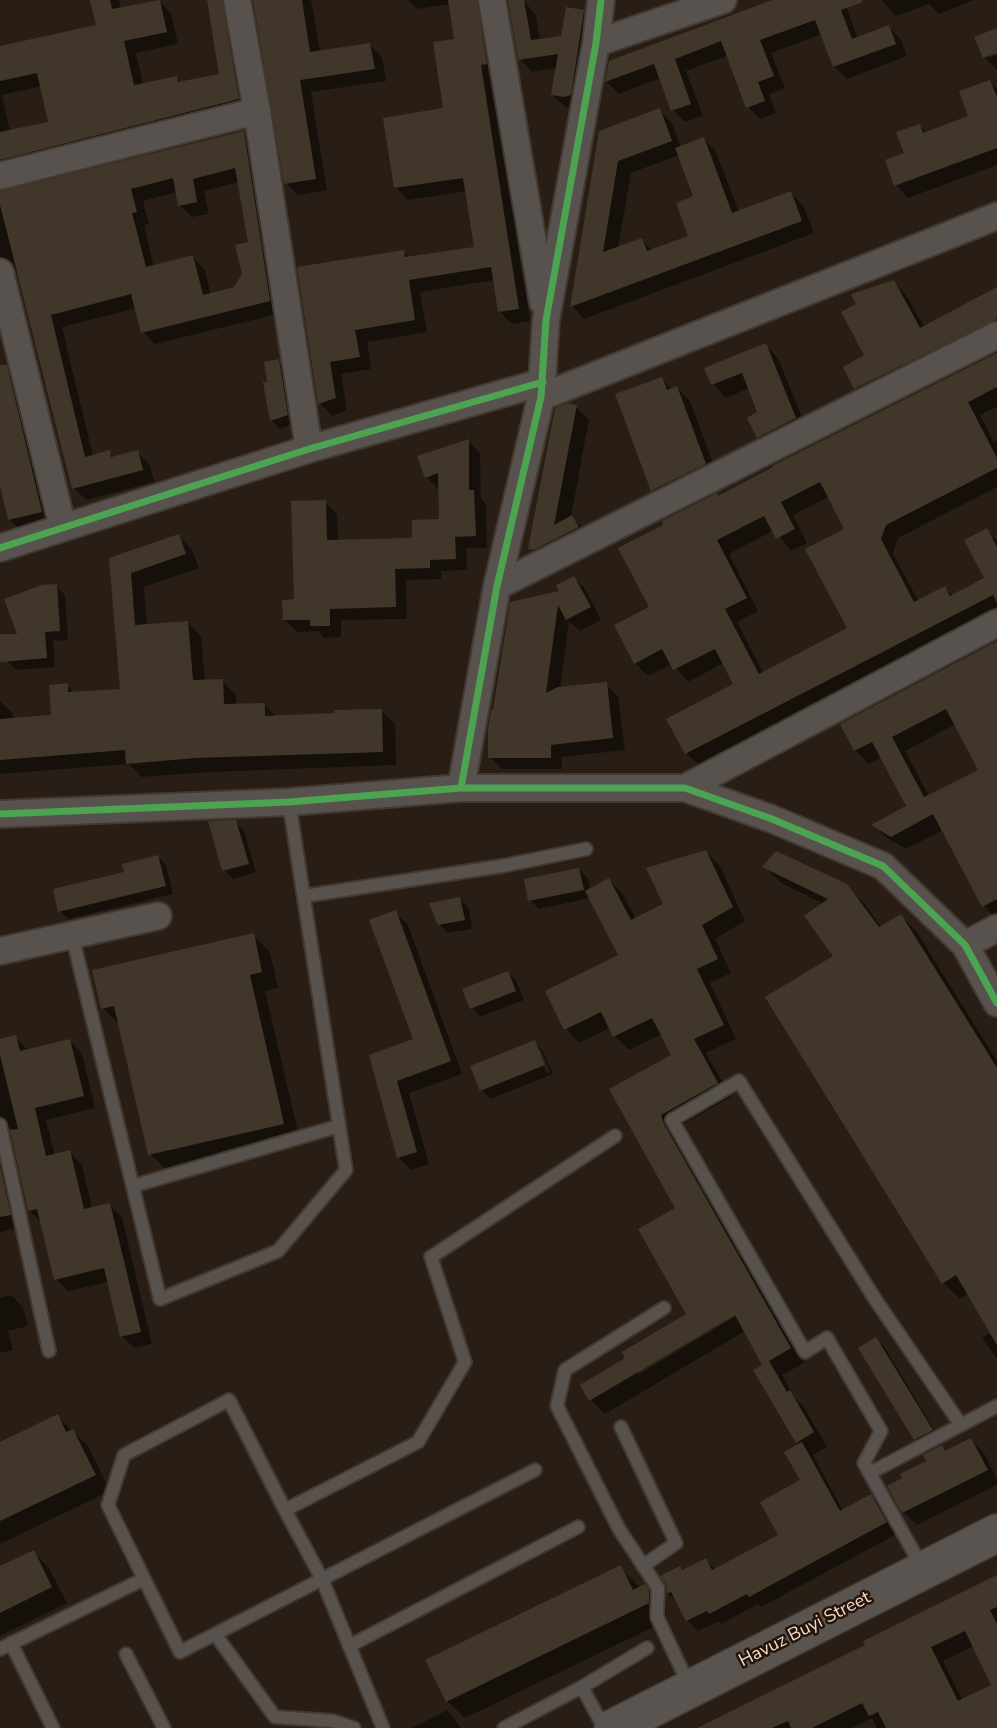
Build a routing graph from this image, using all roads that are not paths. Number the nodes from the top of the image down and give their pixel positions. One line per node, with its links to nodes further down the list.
1 (237, 0): 6 (street)
2 (492, 0): 10 (street)
3 (601, 0): 5 (street)
4 (723, 0): 5 (street)
5 (596, 43): 10 (street)
6 (257, 111): 7 (street); 13 (street)
7 (0, 176)
8 (997, 216): 12 (street)
9 (0, 272): 14 (street)
10 (546, 320): 12 (street)
11 (997, 335): 16 (street)
12 (542, 389): 13 (street); 16 (street)
13 (309, 449): 14 (street)
14 (63, 528): 15 (street)
15 (0, 548)
16 (497, 586): 18 (street)
17 (997, 623): 19 (street)
18 (461, 788): 19 (street); 20 (street)
19 (685, 788): 27 (street)
20 (289, 802): 21 (street); 23 (lane)
21 (0, 814)
22 (586, 849): 23 (lane)
23 (304, 896): 31 (lane)
24 (158, 916): 26 (street)
25 (997, 928): 27 (street)
26 (72, 935): 28 (street); 33 (lane)
27 (965, 945): 29 (street)
28 (0, 951)
29 (997, 1003)
30 (0, 1125): 35 (lane)
31 (340, 1126): 33 (lane); 33 (lane)
32 (615, 1136): 41 (lane)
33 (133, 1186)
34 (664, 1308): 44 (lane)
35 (49, 1351)
36 (997, 1406): 37 (lane)
37 (961, 1425): 40 (lane); 40 (lane)
38 (621, 1427): 44 (lane)
39 (535, 1470): 47 (lane)
40 (870, 1473): 45 (lane)
41 (285, 1510): 46 (lane); 47 (lane)
42 (578, 1527): 50 (lane)
43 (997, 1533): 45 (main road, Havuz Buyi Street)
44 (643, 1566): 54 (lane)
45 (924, 1569): 54 (main road, Havuz Buyi Street)
46 (144, 1578): 48 (lane); 49 (lane)
47 (322, 1579): 48 (lane); 50 (lane)
48 (215, 1634): 57 (lane)
49 (6, 1646): 55 (lane)
50 (349, 1646): 58 (lane)
51 (647, 1648): 53 (lane)
52 (125, 1654): 56 (lane)
53 (582, 1687): 59 (lane); 60 (lane)
54 (691, 1688): 61 (main road, Havuz Buyi Street)
55 (53, 1728)
56 (164, 1728)
57 (355, 1728)
58 (383, 1728)
59 (504, 1728)
60 (604, 1728)
61 (613, 1728)

